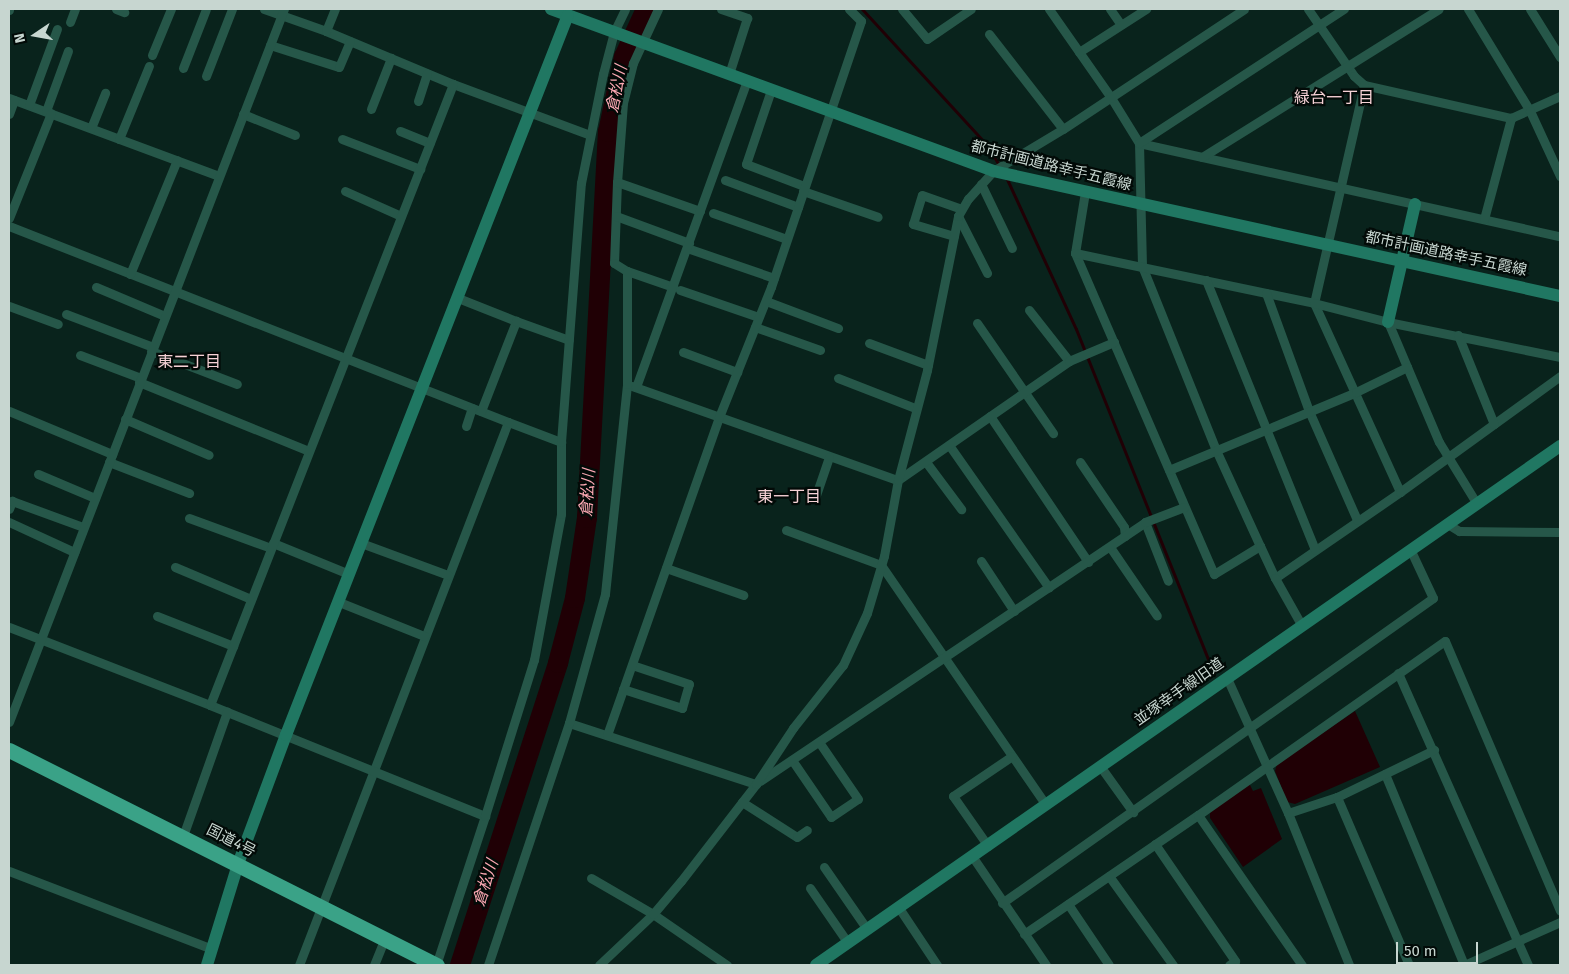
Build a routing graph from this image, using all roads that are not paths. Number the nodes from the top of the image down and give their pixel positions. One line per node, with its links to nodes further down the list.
1 (75, 9): 25 (street)
2 (171, 9): 37 (street)
3 (206, 9): 42 (street)
4 (232, 9): 45 (street)
5 (264, 9): 23 (street)
6 (334, 9): 29 (street)
7 (550, 9): 24 (street, 都市計画道路幸手五霞線)
8 (625, 9): 30 (street)
9 (658, 9): 33 (street)
10 (721, 9): 44 (street)
11 (849, 9): 59 (street)
12 (902, 9): 13 (street)
13 (971, 9)
14 (1049, 9): 36 (street)
15 (1110, 9): 26 (street)
16 (1146, 9): 26 (street)
17 (1244, 9): 51 (street)
18 (1308, 9): 27 (street)
19 (1344, 9): 27 (street)
20 (1439, 9): 41 (street)
21 (1468, 9): 57 (street)
22 (1530, 9): 38 (street)
23 (283, 12): 29 (street); 34 (street)
24 (568, 15): 30 (street, 都市計画道路幸手五霞線); 60 (street)
25 (70, 22)
26 (1121, 25): 36 (street)
27 (1319, 26): 41 (street); 71 (street)
28 (57, 29): 55 (street)
29 (326, 31): 32 (street)
30 (617, 33): 33 (street, 都市計画道路幸手五霞線); 68 (street)
31 (989, 34): 65 (street)
32 (350, 41): 34 (street); 39 (street)
33 (640, 41): 44 (street, 都市計画道路幸手五霞線); 80 (street)
34 (270, 45): 62 (street)
35 (68, 51): 58 (street)
36 (1080, 52): 51 (street)
37 (152, 54)
38 (1560, 57)
39 (391, 58): 43 (street); 56 (street)
40 (149, 66): 69 (street)
41 (1348, 67): 48 (street); 73 (street)
42 (182, 68)
43 (427, 73): 47 (street); 54 (street)
44 (729, 74): 46 (street, 都市計画道路幸手五霞線)
45 (206, 76)
46 (747, 81): 49 (street, 都市計画道路幸手五霞線); 89 (street)
47 (453, 84): 60 (street); 72 (street)
48 (1364, 85): 63 (street); 82 (street)
49 (772, 90): 59 (street, 都市計画道路幸手五霞線); 83 (street)
50 (105, 93): 64 (street)
51 (1110, 96): 65 (street); 71 (street)
52 (1560, 96): 57 (street)
53 (12, 99): 55 (street); 61 (street)
54 (418, 101)
55 (30, 105): 58 (street)
56 (371, 109)
57 (1530, 111): 63 (street); 78 (street)
58 (48, 112): 64 (street); 95 (street)
59 (829, 112): 76 (street, 都市計画道路幸手五霞線); 83 (street)
60 (530, 113): 68 (street); 117 (street)
61 (9, 114)
62 (243, 114): 67 (street); 77 (street)
63 (1511, 118): 96 (street)
64 (91, 128): 69 (street)
65 (1063, 129): 76 (street)
66 (400, 131): 72 (street)
67 (295, 135)
68 (590, 135): 132 (street)
69 (120, 139): 74 (street)
70 (342, 139): 75 (street)
71 (1139, 143): 73 (street); 86 (street)
72 (430, 144): 75 (street)
73 (1202, 157): 82 (street)
74 (177, 160): 77 (street); 109 (street)
75 (420, 169): 92 (street)
76 (992, 171): 81 (street); 85 (street, 都市計画道路幸手五霞線)
77 (219, 176): 114 (street)
78 (1560, 176)
79 (725, 180): 88 (street)
80 (617, 182): 89 (street); 93 (street)
81 (981, 184): 90 (street); 103 (street)
82 (1340, 187): 87 (street); 101 (street)
83 (804, 188): 88 (street); 94 (street)
84 (345, 191): 92 (street)
85 (1085, 192): 86 (street, 都市計画道路幸手五霞線); 104 (street)
86 (1139, 204): 101 (street, 都市計画道路幸手五霞線); 106 (street)
87 (1414, 204): 96 (street); 105 (street)
88 (798, 207): 100 (street)
89 (700, 212): 102 (street)
90 (960, 212): 98 (street); 98 (street); 108 (street)
91 (713, 213): 100 (street)
92 (401, 216): 140 (street)
93 (616, 216): 102 (street); 107 (street)
94 (878, 217)
95 (9, 218)
96 (1484, 219): 99 (street)
97 (9, 226): 109 (street)
98 (954, 236): 142 (street)
99 (1560, 236)
100 (787, 239): 110 (street)
101 (1328, 244): 105 (street, 都市計画道路幸手五霞線); 119 (street)
102 (688, 246): 110 (street); 113 (street)
103 (1012, 248)
104 (1075, 253): 106 (street); 133 (street)
105 (1401, 261): 116 (street, 都市計画道路幸手五霞線); 126 (street)
106 (1142, 266): 111 (street); 170 (street)
107 (627, 271): 113 (street); 149 (street)
108 (987, 273)
109 (130, 274): 114 (street)
110 (774, 278): 118 (street)
111 (1206, 280): 115 (street); 165 (street)
112 (96, 287): 123 (street)
113 (676, 288): 124 (street); 150 (street)
114 (174, 292): 123 (street); 140 (street)
115 (1266, 293): 119 (street); 158 (street)
116 (1560, 296)
117 (458, 298): 125 (street); 151 (street)
118 (766, 301): 124 (street); 130 (street)
119 (1314, 303): 126 (street); 153 (street)
120 (9, 306): 128 (street)
121 (1030, 310): 141 (street)
122 (66, 314): 135 (street)
123 (165, 316): 135 (street)
124 (759, 317): 129 (street)
125 (516, 321): 132 (street); 157 (street)
126 (1388, 322): 131 (street); 143 (street)
127 (977, 323): 152 (street)
128 (58, 324)
129 (755, 327): 136 (street); 144 (street)
130 (838, 328)
131 (1458, 335): 139 (street); 163 (street)
132 (569, 340): 167 (street)
133 (1114, 342): 141 (street); 178 (street)
134 (870, 343): 142 (street)
135 (152, 349): 147 (street); 148 (street)
136 (820, 350)
137 (683, 352): 144 (street)
138 (80, 355): 147 (street)
139 (1560, 357)
140 (346, 358): 151 (street); 171 (street)
141 (1069, 361): 152 (street)
142 (928, 365): 155 (street)
143 (1407, 367): 153 (street); 174 (street)
144 (737, 372): 160 (street)
145 (1560, 376): 163 (street)
146 (838, 378): 155 (street)
147 (140, 380): 161 (street); 171 (street)
148 (237, 384)
149 (627, 384): 150 (street); 234 (street)
150 (636, 387): 160 (street)
151 (422, 389): 154 (street); 198 (street)
152 (1025, 392): 159 (street); 166 (street)
153 (1356, 392): 158 (street); 181 (street)
154 (472, 408): 157 (street); 164 (street)
155 (915, 408): 180 (street)
156 (9, 411): 175 (street)
157 (481, 411): 162 (street)
158 (1309, 411): 165 (street); 190 (street)
159 (990, 416): 168 (street); 206 (street)
160 (719, 417): 173 (street); 209 (street)
161 (125, 419): 172 (street); 175 (street)
162 (508, 422): 167 (street); 211 (street)
163 (1494, 424): 174 (street)
164 (466, 426)
165 (1265, 430): 170 (street); 202 (street)
166 (1053, 433)
167 (561, 442): 254 (street)
168 (949, 445): 176 (street); 214 (street)
169 (1560, 446): 185 (street, 並塚幸手線旧道)
170 (1216, 450): 178 (street); 201 (street)
171 (309, 451): 199 (street)
172 (209, 455)
173 (829, 457): 180 (street); 184 (street)
174 (1446, 457): 181 (street); 185 (street)
175 (110, 458): 182 (street); 183 (street)
176 (926, 462): 180 (street); 188 (street)
177 (1080, 462): 197 (street)
178 (1169, 470): 186 (street)
179 (38, 474): 183 (street)
180 (898, 480): 207 (street)
181 (1400, 492): 190 (street)
182 (189, 493)
183 (95, 498): 194 (street)
184 (815, 498)
185 (1477, 504): 193 (street, 並塚幸手線旧道)
186 (1184, 507): 192 (street); 201 (street)
187 (9, 509): 194 (street)
188 (962, 509)
189 (189, 518): 199 (street)
190 (1357, 520): 202 (street)
191 (9, 522): 204 (street)
192 (1145, 522): 197 (street); 213 (street)
193 (1449, 525): 196 (street); 203 (street, 並塚幸手線旧道)
194 (83, 527): 204 (street)
195 (786, 530): 207 (street)
196 (1560, 532)
197 (1125, 536): 200 (street)
198 (361, 543): 210 (street); 211 (street)
199 (272, 546): 210 (street); 216 (street)
200 (1110, 546): 206 (street); 220 (street)
201 (1260, 546): 212 (street)
202 (1315, 550): 212 (street)
203 (1411, 551): 221 (street, 並塚幸手線旧道); 235 (street)
204 (74, 552): 224 (street)
205 (981, 561): 218 (street)
206 (1088, 562): 214 (street)
207 (881, 565): 226 (street); 247 (street)
208 (175, 567): 216 (street)
209 (666, 568): 215 (street); 227 (street)
210 (349, 574): 217 (street)
211 (448, 575): 223 (street)
212 (1275, 578): 221 (street)
213 (1168, 581)
214 (1048, 588): 218 (street)
215 (744, 595)
216 (251, 599): 225 (street)
217 (339, 602): 223 (street); 236 (street)
218 (1014, 611): 226 (street)
219 (157, 616): 225 (street)
220 (1157, 616)
221 (1302, 626): 229 (street, 並塚幸手線旧道)
222 (9, 627): 224 (street)
223 (424, 636): 245 (street)
224 (40, 639): 231 (street); 233 (street)
225 (233, 646): 231 (street)
226 (944, 658): 238 (street); 241 (street)
227 (632, 665): 230 (street); 230 (street)
228 (1398, 673): 240 (street); 244 (street); 270 (street)
229 (1227, 678): 235 (street); 243 (street, 並塚幸手線旧道)
230 (623, 689): 237 (street)
231 (210, 705): 232 (street)
232 (227, 712): 236 (street); 256 (street)
233 (9, 722)
234 (569, 723): 237 (street); 283 (street)
235 (1250, 729): 244 (street); 251 (street)
236 (286, 735): 245 (street); 260 (street)
237 (607, 735): 247 (street)
238 (819, 742): 242 (street); 242 (street)
239 (9, 750): 256 (highway, 国道4号)
240 (1434, 750): 246 (street); 276 (street)
241 (1012, 756): 250 (street); 258 (street)
242 (792, 760): 247 (street)
243 (1100, 766): 250 (street, 並塚幸手線旧道); 251 (street)
244 (1265, 766): 252 (street); 253 (street)
245 (374, 771): 254 (street); 268 (street)
246 (1385, 774): 248 (street); 295 (street)
247 (756, 784): 249 (street)
248 (1337, 797): 252 (street); 294 (street)
249 (742, 802): 255 (street); 271 (street)
250 (1046, 805): 258 (street, 並塚幸手線旧道)
251 (1133, 812): 266 (street)
252 (1288, 813): 293 (street)
253 (1198, 815): 257 (street); 292 (street)
254 (485, 816): 282 (street)
255 (808, 830)
256 (183, 836): 260 (highway, 国道4号)
257 (1155, 844): 263 (street); 291 (street)
258 (988, 846): 259 (street, 並塚幸手線旧道)
259 (972, 856): 266 (street); 269 (street, 並塚幸手線旧道)
260 (238, 864): 268 (highway, 国道4号); 278 (street)
261 (824, 867): 273 (street)
262 (9, 871): 278 (street)
263 (1109, 876): 267 (street); 290 (street)
264 (591, 878): 271 (street)
265 (810, 888): 277 (street)
266 (1002, 903): 274 (street)
267 (1068, 904): 274 (street); 289 (street)
268 (321, 907): 275 (highway, 国道4号); 280 (street)
269 (899, 908): 273 (street, 並塚幸手線旧道); 287 (street)
270 (1560, 911)
271 (653, 914): 284 (street); 285 (street)
272 (1560, 922): 276 (street)
273 (867, 929): 277 (street, 並塚幸手線旧道)
274 (1024, 934): 288 (street)
275 (384, 940): 281 (street); 282 (highway, 国道4号)
276 (1518, 942): 295 (street); 296 (street)
277 (848, 943): 286 (street, 並塚幸手線旧道)
278 (212, 949): 279 (street)
279 (206, 965)
280 (299, 965)
281 (374, 965)
282 (436, 965)
283 (488, 965)
284 (599, 965)
285 (728, 965)
286 (816, 965)
287 (937, 965)
288 (1046, 965)
289 (1109, 965)
290 (1173, 965)
291 (1229, 965)
292 (1302, 965)
293 (1349, 965)
294 (1410, 965)
295 (1464, 965)
296 (1528, 965)

